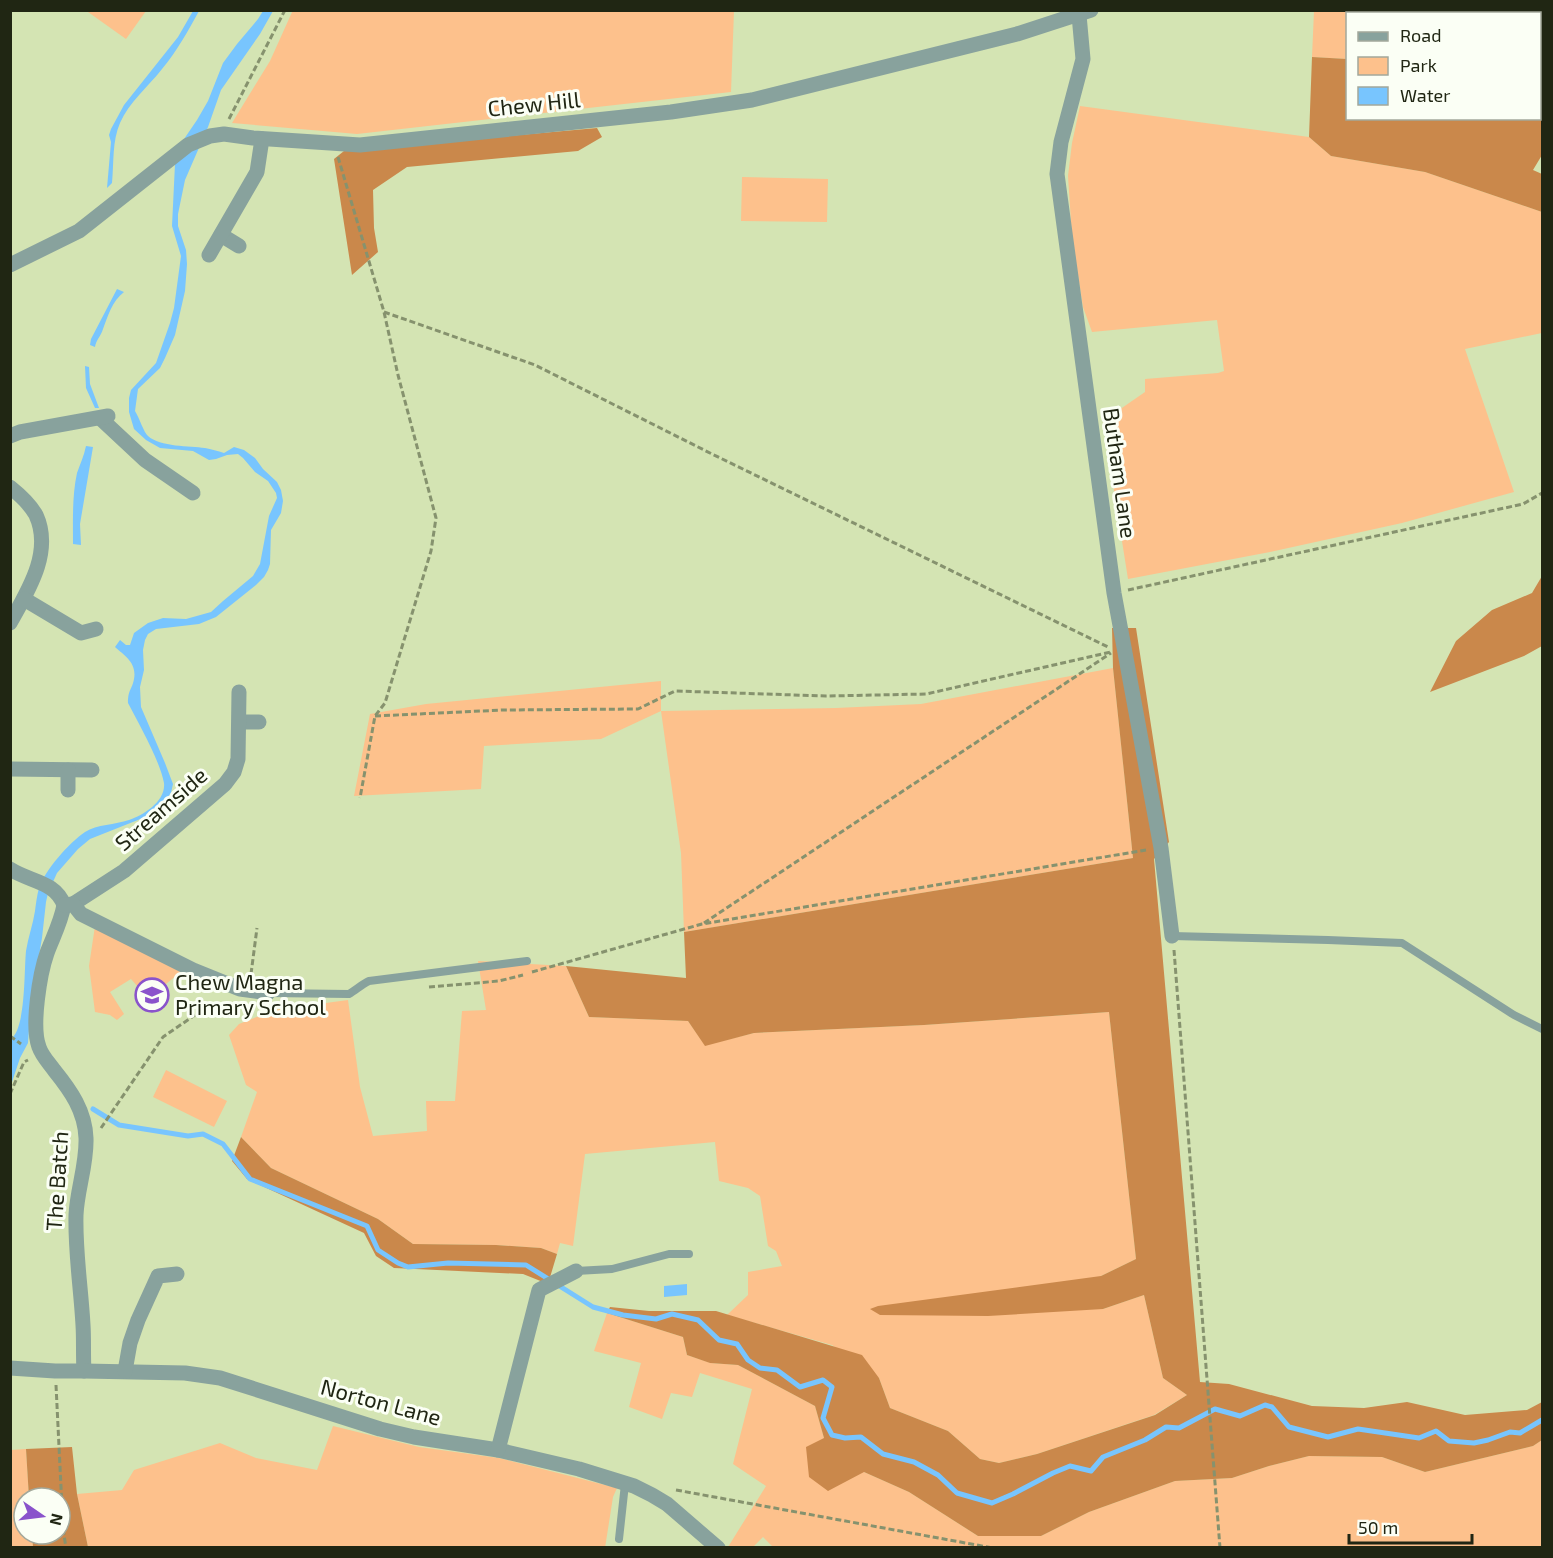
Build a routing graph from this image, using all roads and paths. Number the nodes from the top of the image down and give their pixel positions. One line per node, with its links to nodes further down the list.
1 (285, 10): 3 (path)
2 (1085, 13): 5 (street, Chew Hill); 15 (street, Butham Lane)
3 (228, 135): 4 (street, Chew Hill); 9 (street, Chew Hill)
4 (262, 139): 5 (street, Chew Hill); 6 (street)
5 (337, 143): 10 (path)
6 (221, 235): 7 (street); 8 (street)
7 (240, 246)
8 (209, 255)
9 (10, 265)
10 (384, 312): 19 (path); 21 (path)
11 (10, 436): 13 (street)
12 (10, 487): 16 (street)
13 (193, 493)
14 (1542, 493): 15 (path)
15 (1114, 593): 29 (street, Butham Lane)
16 (24, 598): 17 (street); 18 (street)
17 (10, 623)
18 (96, 629)
19 (1115, 651): 21 (path); 32 (path)
20 (239, 692): 22 (street, Streamside)
21 (375, 716): 28 (path)
22 (240, 722): 23 (street); 31 (street, Streamside)
23 (259, 722)
24 (10, 770): 25 (street)
25 (68, 770): 26 (street); 27 (street)
26 (92, 770)
27 (68, 790)
28 (360, 798)
29 (1161, 848): 32 (path); 34 (street, Butham Lane)
30 (10, 869): 31 (street)
31 (69, 905): 37 (street); 51 (street, The Batch)
32 (702, 924): 36 (path)
33 (257, 928): 37 (path)
34 (1172, 936): 40 (lane); 60 (path)
35 (527, 961): 38 (lane)
36 (427, 987)
37 (249, 991): 38 (street)
38 (268, 993)
39 (195, 1016): 45 (path)
40 (1542, 1029)
41 (10, 1036): 42 (path)
42 (27, 1049)
43 (31, 1060): 44 (path)
44 (10, 1095)
45 (101, 1127)
46 (689, 1254): 48 (lane)
47 (177, 1274): 52 (street)
48 (570, 1274): 53 (street)
49 (10, 1368): 50 (street, Norton Lane)
50 (55, 1371): 51 (street, Norton Lane); 57 (path)
51 (84, 1371): 52 (street, Norton Lane)
52 (125, 1371): 53 (street, Norton Lane)
53 (498, 1450): 54 (street, Norton Lane)
54 (625, 1484): 56 (lane); 58 (street, Norton Lane)
55 (668, 1489): 59 (path)
56 (619, 1539)
57 (66, 1548)
58 (718, 1548)
59 (993, 1548)
60 (1220, 1548)

